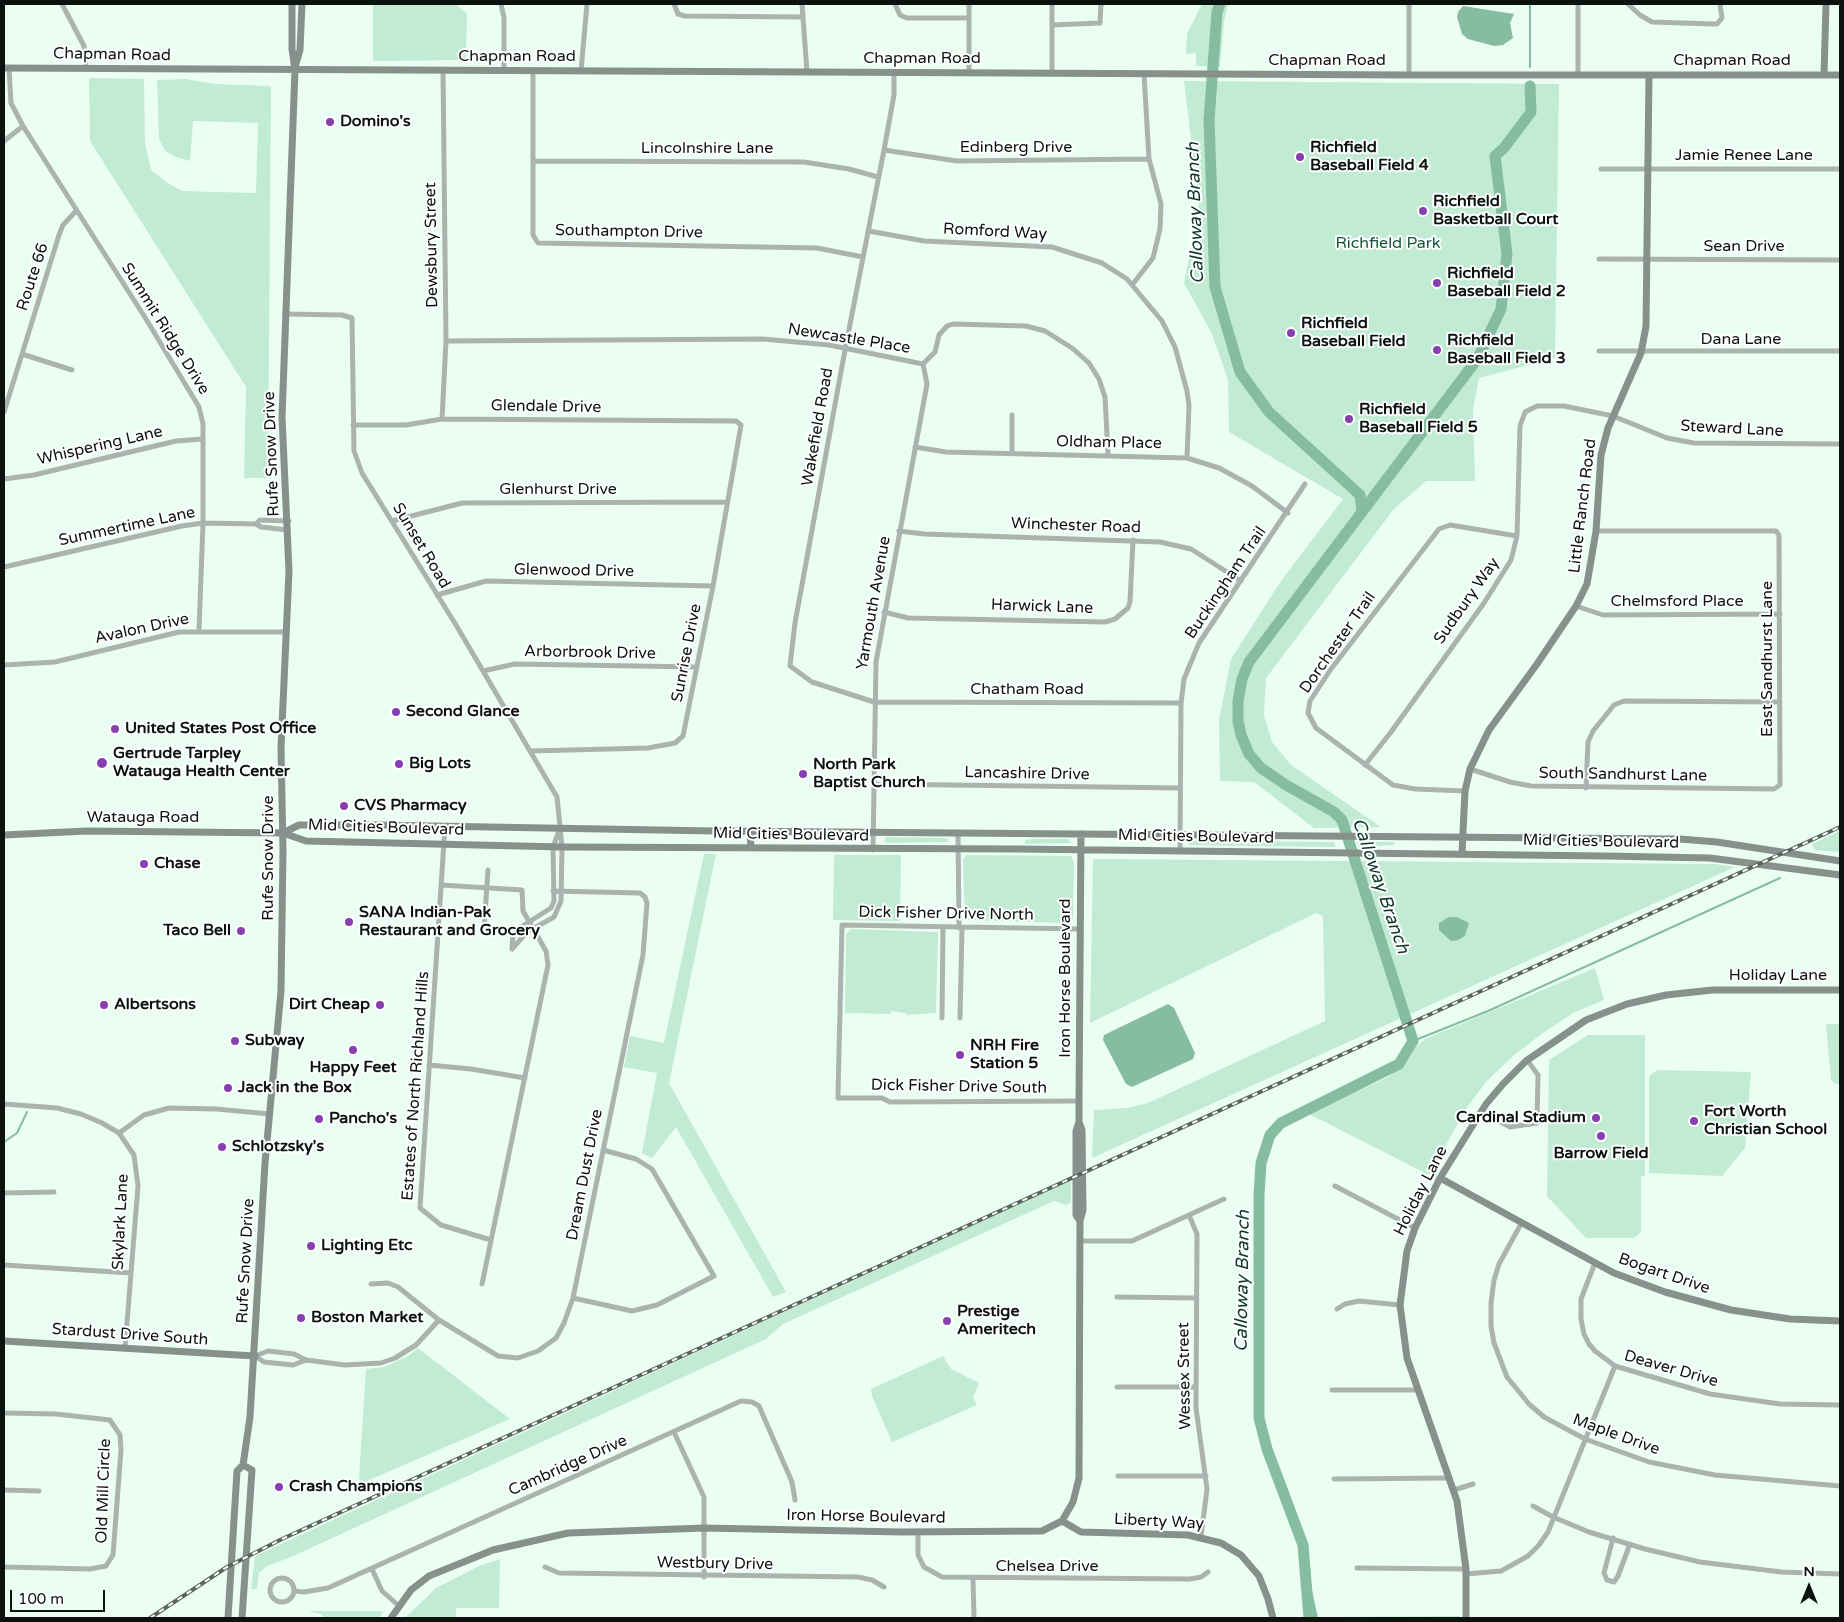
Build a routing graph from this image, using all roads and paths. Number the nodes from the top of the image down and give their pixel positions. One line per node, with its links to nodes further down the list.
1 (62, 4): 21 (street)
2 (292, 4): 22 (street, Rufe Snow Drive)
3 (302, 4): 22 (street, Rufe Snow Drive)
4 (501, 4): 24 (street)
5 (587, 4): 26 (street)
6 (674, 4): 17 (street)
7 (802, 4): 17 (street)
8 (895, 4): 18 (street)
9 (969, 4): 18 (street)
10 (1052, 4): 19 (street)
11 (1101, 4): 19 (street)
12 (1409, 4): 32 (street)
13 (1578, 4): 33 (street)
14 (1628, 4): 15 (street)
15 (1720, 4)
16 (1826, 4): 35 (street)
17 (803, 17): 27 (street)
18 (969, 18): 28 (street)
19 (1052, 25): 30 (street)
20 (6, 68): 21 (street, Chapman Road); 37 (street, Summit Ridge Drive)
21 (86, 68): 22 (street, Chapman Road)
22 (295, 70): 23 (street, Chapman Road); 53 (street, Rufe Snow Drive)
23 (443, 70): 24 (street, Chapman Road); 54 (street, Dewsbury Street)
24 (504, 70): 25 (street, Chapman Road)
25 (533, 70): 26 (street, Chapman Road); 41 (street, Southampton Drive)
26 (580, 71): 27 (street, Chapman Road)
27 (807, 72): 29 (street, Chapman Road)
28 (969, 72): 29 (street, Chapman Road); 30 (street, Chapman Road)
29 (894, 73): 39 (street, Wakefield Road)
30 (1052, 74): 31 (street, Chapman Road)
31 (1144, 74): 32 (street, Chapman Road); 40 (street)
32 (1409, 75): 33 (street, Chapman Road)
33 (1578, 75): 34 (street, Chapman Road)
34 (1649, 75): 35 (street, Chapman Road); 42 (street, Little Ranch Road)
35 (1824, 75): 36 (street, Chapman Road)
36 (1840, 75)
37 (23, 126): 38 (street); 46 (street, Summit Ridge Drive)
38 (4, 141)
39 (884, 150): 40 (street, Edinberg Drive); 45 (street, Wakefield Road)
40 (1149, 159): 52 (street)
41 (533, 161): 45 (street, Lincolnshire Lane); 48 (street, Southampton Drive)
42 (1648, 169): 43 (street, Jamie Renee Lane); 44 (street, Jamie Renee Lane); 50 (street, Little Ranch Road)
43 (1840, 169)
44 (1601, 170)
45 (878, 177): 47 (street, Wakefield Road)
46 (76, 211): 59 (street, Route 66); 69 (street, Summit Ridge Drive)
47 (869, 231): 48 (street, Wakefield Road); 52 (street, Romford Way)
48 (863, 256): 55 (street, Wakefield Road)
49 (1599, 259): 50 (street, Sean Drive)
50 (1647, 259): 51 (street, Sean Drive); 58 (street, Little Ranch Road)
51 (1840, 260)
52 (1132, 285): 74 (street, Romford Way)
53 (284, 314): 68 (street, Sunset Road); 79 (street, Rufe Snow Drive)
54 (446, 341): 55 (street, Newcastle Place); 66 (street, Dewsbury Street)
55 (845, 350): 60 (street, Newcastle Place); 100 (street, Wakefield Road)
56 (1599, 351): 58 (street, Dana Lane)
57 (1840, 352): 58 (street, Dana Lane)
58 (1641, 353): 65 (street, Little Ranch Road)
59 (22, 354): 61 (street); 63 (street, Route 66)
60 (923, 364): 71 (street, Yarmouth Avenue); 73 (street, Newcastle Place)
61 (72, 370)
62 (1537, 406): 65 (street, Steward Lane); 86 (street, Sudbury Way)
63 (4, 412)
64 (1012, 415): 72 (street)
65 (1613, 416): 70 (street, Steward Lane); 85 (street, Little Ranch Road)
66 (442, 419): 67 (street, Glendale Drive); 68 (street, Glendale Drive)
67 (738, 422): 77 (street, Sunrise Drive)
68 (353, 424): 80 (street, Sunset Road)
69 (203, 439): 75 (street, Whispering Lane); 81 (street, Summit Ridge Drive)
70 (1840, 444)
71 (915, 447): 72 (street, Oldham Place); 84 (street, Yarmouth Avenue)
72 (1012, 453): 73 (street, Oldham Place)
73 (1108, 454): 74 (street, Oldham Place)
74 (1187, 458): 78 (street, Oldham Place)
75 (4, 479)
76 (1306, 484): 78 (street, Buckingham Trail)
77 (727, 502): 80 (street, Glenhurst Drive); 90 (street, Sunrise Drive)
78 (1288, 513): 89 (street, Buckingham Trail)
79 (289, 520): 82 (street, Summertime Lane); 83 (street, Rufe Snow Drive)
80 (392, 521): 91 (street, Sunset Road)
81 (203, 523): 82 (street, Summertime Lane); 88 (street, Summertime Lane); 95 (street, Summit Ridge Drive)
82 (256, 524): 83 (street, Summertime Lane)
83 (288, 530): 96 (street, Rufe Snow Drive)
84 (899, 531): 87 (street, Winchester Road); 93 (street, Yarmouth Avenue)
85 (1596, 531): 92 (street, Little Ranch Road); 94 (street, East Sandhurst Lane)
86 (1517, 536): 104 (street, Sudbury Way); 104 (street, Dorchester Trail)
87 (1133, 540): 89 (street, Winchester Road); 93 (street, Harwick Lane)
88 (4, 567)
89 (1241, 581): 102 (street, Buckingham Trail)
90 (713, 586): 91 (street, Glenwood Drive); 98 (street, Sunrise Drive)
91 (437, 595): 99 (street, Sunset Road)
92 (1576, 606): 94 (street, Chelmsford Place); 105 (street, Little Ranch Road)
93 (884, 612): 100 (street, Yarmouth Avenue)
94 (1780, 614): 101 (street, East Sandhurst Lane)
95 (199, 630): 96 (street, Avalon Drive); 97 (street, Avalon Drive)
96 (287, 632): 115 (street, Rufe Snow Drive)
97 (4, 665)
98 (696, 667): 99 (street, Arborbrook Drive); 103 (street, Sunrise Drive)
99 (483, 670): 103 (street, Sunset Road)
100 (874, 702): 102 (street, Chatham Road); 106 (street, Yarmouth Avenue)
101 (1780, 702): 108 (street); 109 (street, East Sandhurst Lane)
102 (1181, 703): 107 (street, Buckingham Trail)
103 (531, 751): 112 (street, Sunset Road)
104 (1365, 765): 110 (street, Dorchester Trail)
105 (1470, 769): 108 (street, South Sandhurst Lane); 110 (street, Little Ranch Road)
106 (873, 784): 107 (street, Lancashire Drive); 114 (street, Yarmouth Avenue)
107 (1180, 788): 118 (street, Buckingham Trail)
108 (1586, 788): 109 (street, South Sandhurst Lane)
109 (1777, 788)
110 (1464, 792): 120 (street, Little Ranch Road)
111 (445, 826): 112 (street, Mid Cities Boulevard); 115 (street, Mid Cities Boulevard); 121 (street, Estates of North Richland Hills)
112 (560, 829): 113 (street, Mid Cities Boulevard); 122 (street); 123 (street, Sunset Road)
113 (750, 831): 114 (street, Mid Cities Boulevard); 124 (street)
114 (873, 831): 116 (street, Mid Cities Boulevard); 126 (street, Yarmouth Avenue)
115 (283, 832): 119 (street, Watauga Road); 121 (street, Mid Cities Boulevard); 152 (street, Rufe Snow Drive)
116 (958, 832): 117 (street, Mid Cities Boulevard); 125 (street)
117 (1081, 834): 118 (street, Mid Cities Boulevard); 127 (street, Iron Horse Boulevard)
118 (1179, 834): 120 (street, Mid Cities Boulevard); 128 (street, Buckingham Trail)
119 (4, 835)
120 (1462, 837): 129 (street, Little Ranch Road); 130 (street, Mid Cities Boulevard)
121 (444, 844): 122 (street, Mid Cities Boulevard); 133 (street, Estates of North Richland Hills)
122 (553, 847): 123 (street, Mid Cities Boulevard); 135 (street)
123 (562, 848): 124 (street, Mid Cities Boulevard); 136 (street, Sunset Road)
124 (751, 848): 126 (street, Mid Cities Boulevard)
125 (958, 849): 126 (street, Mid Cities Boulevard); 127 (street, Mid Cities Boulevard); 139 (street)
126 (873, 850)
127 (1081, 850): 128 (street, Mid Cities Boulevard); 141 (street, Iron Horse Boulevard)
128 (1180, 851): 129 (street, Mid Cities Boulevard)
129 (1462, 853): 132 (street, Mid Cities Boulevard)
130 (1840, 861)
131 (488, 870): 134 (street)
132 (1840, 875)
133 (441, 885): 134 (street); 147 (street, Estates of North Richland Hills)
134 (487, 888): 137 (street); 140 (street)
135 (553, 891): 136 (street, Dream Dust Drive); 137 (street)
136 (561, 892): 142 (street, Sunset Road); 155 (street, Dream Dust Drive)
137 (527, 922): 142 (street); 142 (street, Sunset Road)
138 (943, 927): 139 (street, Dick Fisher Drive North); 144 (street); 149 (street, Dick Fisher Drive North)
139 (960, 928): 141 (street, Dick Fisher Drive North); 145 (street)
140 (484, 929)
141 (1080, 929): 150 (street, Iron Horse Boulevard)
142 (532, 930): 148 (street)
143 (1840, 990): 146 (street, Holiday Lane)
144 (942, 1018)
145 (960, 1018)
146 (1527, 1060): 153 (street); 156 (street, Holiday Lane)
147 (429, 1065): 148 (street); 164 (street, Estates of North Richland Hills)
148 (524, 1078): 164 (street)
149 (838, 1098): 150 (street, Dick Fisher Drive South)
150 (1079, 1101): 165 (street, Iron Horse Boulevard)
151 (4, 1104): 154 (street, Skylark Lane)
152 (270, 1114): 154 (street); 180 (street, Rufe Snow Drive)
153 (1499, 1120)
154 (119, 1133): 168 (street, Skylark Lane)
155 (603, 1150): 172 (street, Dream Dust Drive); 172 (street)
156 (1440, 1178): 162 (street, Bogart Drive); 163 (street, Holiday Lane)
157 (1335, 1186): 163 (street)
158 (54, 1192): 159 (street)
159 (4, 1193)
160 (1224, 1199): 161 (street)
161 (1189, 1215): 165 (street); 173 (street, Wessex Street)
162 (1522, 1222): 166 (street, Bogart Drive); 190 (street, Maple Drive)
163 (1414, 1228): 174 (street, Holiday Lane)
164 (491, 1240): 170 (street)
165 (1080, 1241): 204 (street, Iron Horse Boulevard)
166 (1594, 1263): 177 (street, Bogart Drive); 182 (street, Deaver Drive)
167 (4, 1265): 168 (street)
168 (131, 1273): 179 (street, Skylark Lane)
169 (371, 1284): 176 (street, Dream Dust Drive)
170 (482, 1284)
171 (1117, 1297): 173 (street)
172 (574, 1298): 176 (street, Dream Dust Drive)
173 (1196, 1298): 184 (street, Wessex Street)
174 (1400, 1305): 175 (street); 186 (street, Holiday Lane)
175 (1337, 1309)
176 (439, 1320): 181 (street)
177 (1840, 1321)
178 (4, 1341): 179 (street, Stardust Drive South)
179 (125, 1348): 180 (street, Stardust Drive South)
180 (255, 1356): 181 (street); 181 (street); 191 (street, Rufe Snow Drive)
181 (306, 1360)
182 (1615, 1366): 187 (street, Deaver Drive); 190 (street)
183 (1117, 1387): 184 (street)
184 (1196, 1387): 193 (street, Wessex Street)
185 (1332, 1390): 186 (street)
186 (1418, 1390): 194 (street, Holiday Lane)
187 (1840, 1405)
188 (4, 1413): 210 (street, Old Mill Circle)
189 (674, 1432): 201 (street, Cambridge Drive); 205 (street); 213 (street, Cambridge Drive)
190 (1585, 1439): 197 (street, Maple Drive); 203 (street)
191 (243, 1465): 222 (street, Rufe Snow Drive); 223 (street)
192 (1118, 1476): 193 (street)
193 (1206, 1476): 207 (street, Wessex Street)
194 (1450, 1478): 195 (street); 199 (street, Holiday Lane)
195 (1334, 1479)
196 (1473, 1484): 199 (street)
197 (1840, 1486)
198 (4, 1490): 200 (street)
199 (1454, 1490): 214 (street, Holiday Lane)
200 (39, 1491)
201 (795, 1500)
202 (1533, 1506): 203 (street)
203 (1554, 1518): 208 (street); 214 (street)
204 (1062, 1521): 206 (street, Iron Horse Boulevard); 207 (street, Liberty Way)
205 (704, 1528): 206 (street, Iron Horse Boulevard); 217 (street); 221 (street, Iron Horse Boulevard)
206 (918, 1532): 218 (street, Chelsea Drive)
207 (1201, 1537): 226 (street, Liberty Way)
208 (1613, 1538): 209 (street); 209 (street)
209 (1630, 1544): 216 (street)
210 (4, 1567)
211 (545, 1567): 217 (street, Westbury Drive)
212 (1357, 1568): 214 (street)
213 (372, 1569): 220 (street, Cambridge Drive); 221 (street)
214 (1466, 1571): 227 (street, Holiday Lane)
215 (1208, 1572): 218 (street, Chelsea Drive)
216 (1840, 1574)
217 (704, 1576): 219 (street, Westbury Drive)
218 (973, 1579): 225 (street)
219 (884, 1587)
220 (294, 1591): 220 (street, Cambridge Drive)
221 (399, 1606): 224 (street, Iron Horse Boulevard)
222 (228, 1618)
223 (242, 1618)
224 (391, 1618)
225 (974, 1618)
226 (1273, 1618)
227 (1466, 1618)

